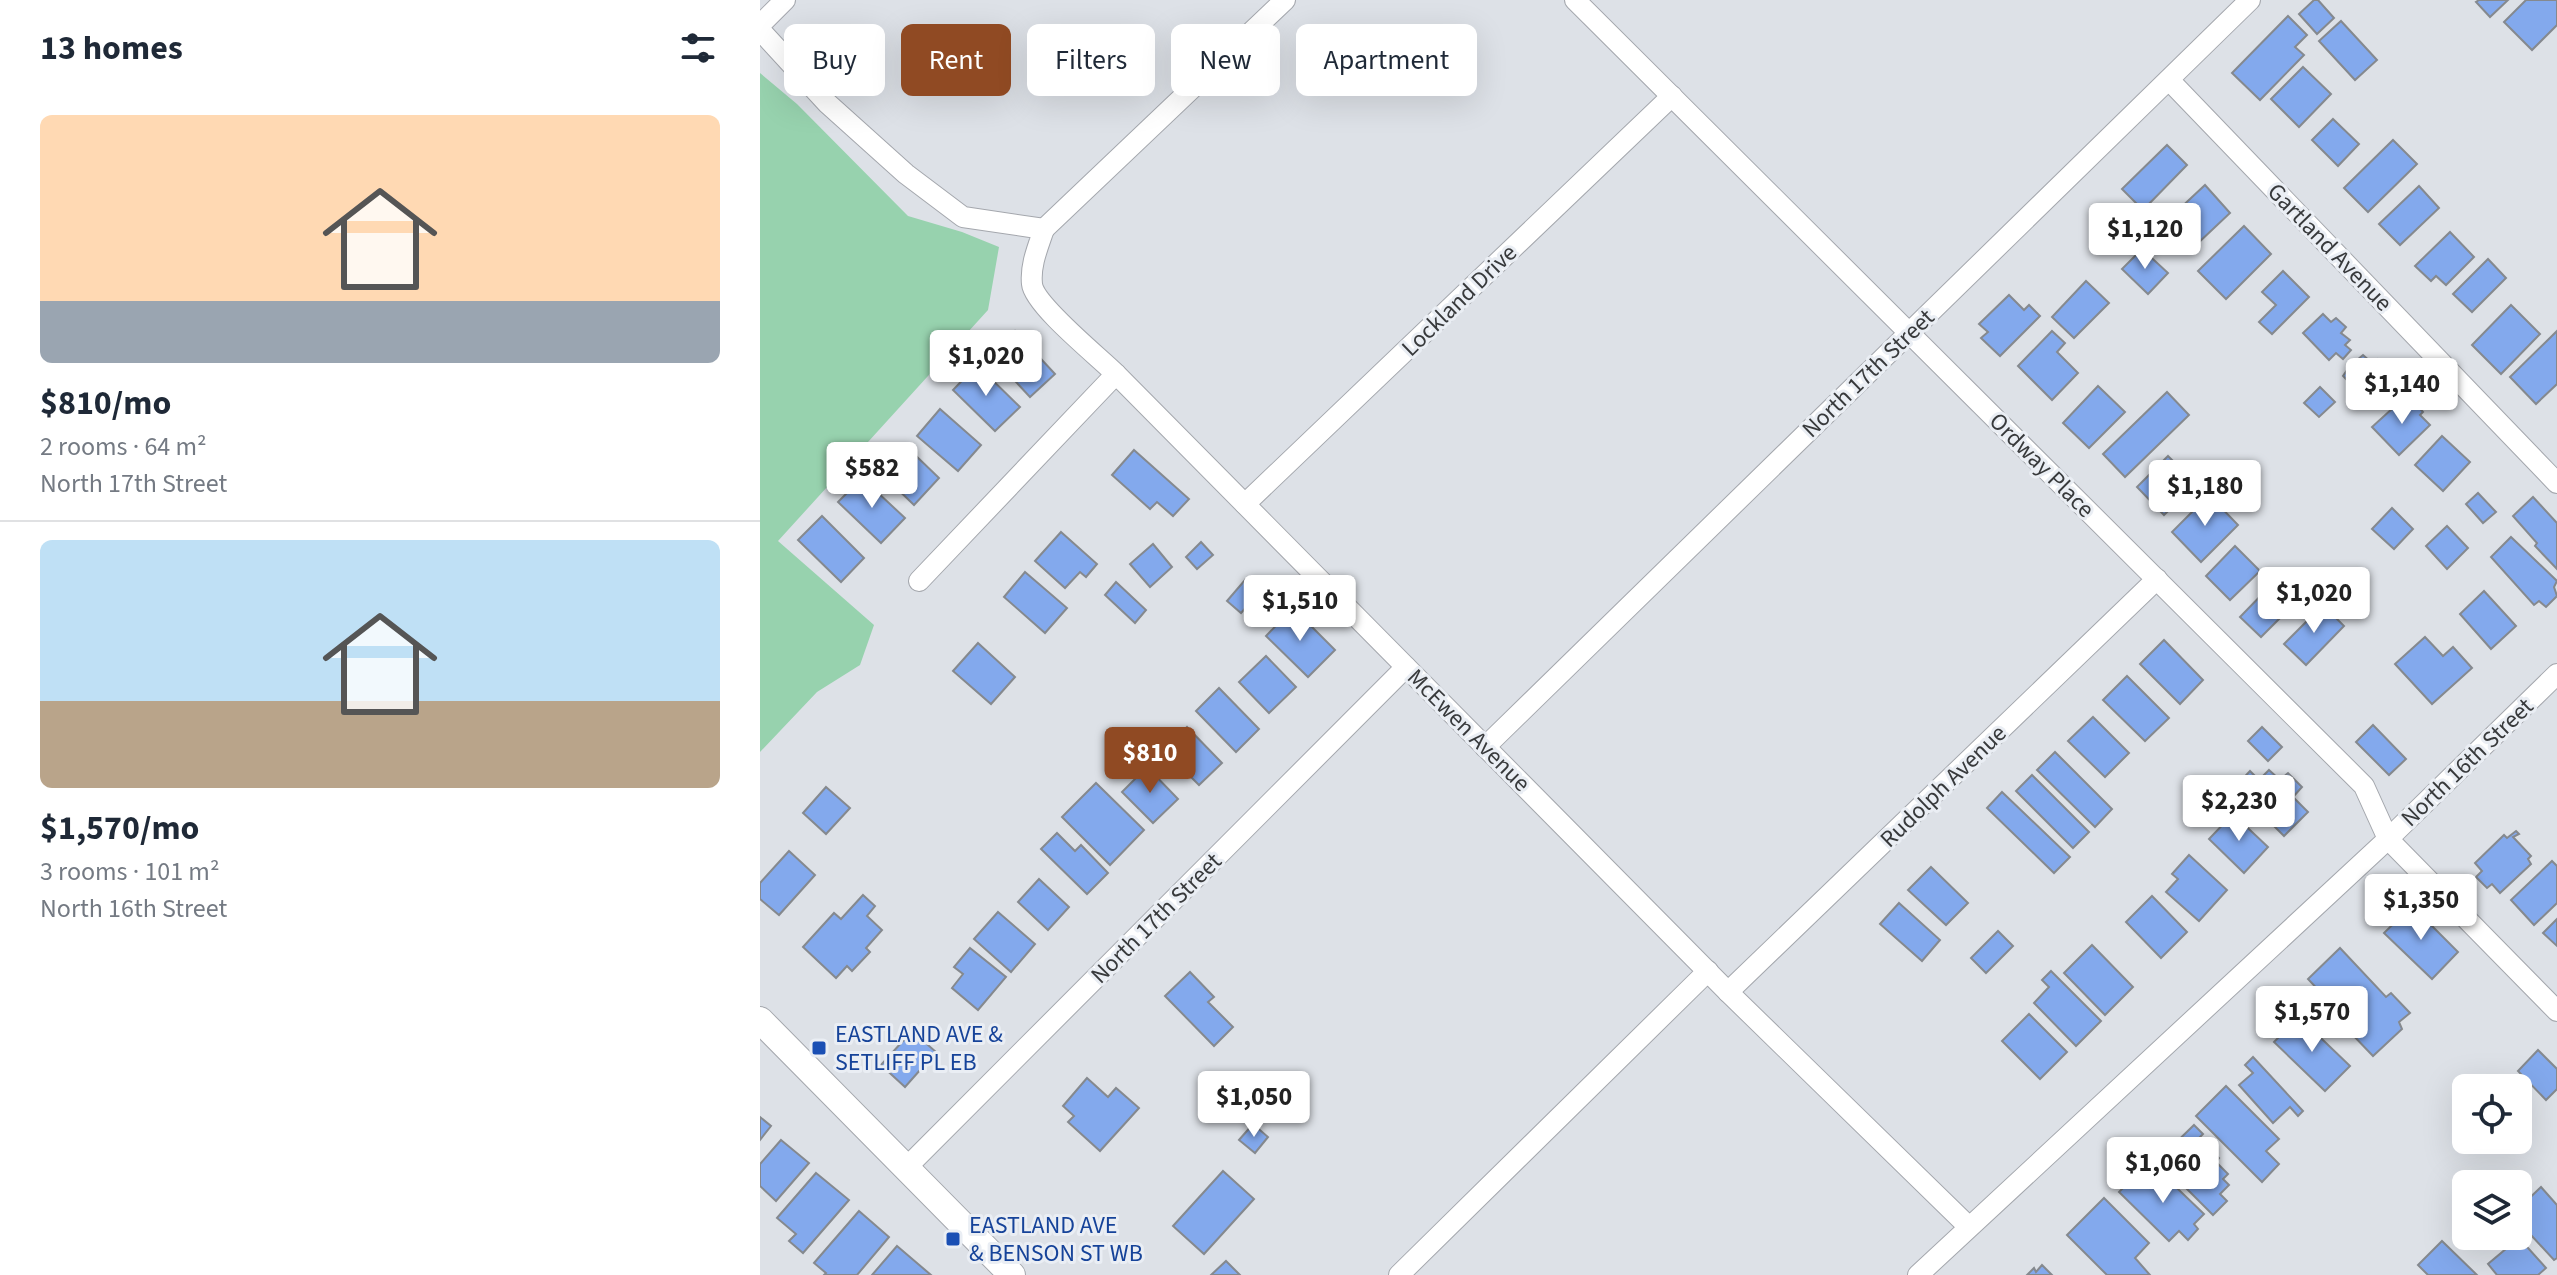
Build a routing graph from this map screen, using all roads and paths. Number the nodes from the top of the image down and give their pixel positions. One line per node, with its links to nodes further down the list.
1 (785, 0): 5 (street)
2 (1285, 0): 8 (street)
3 (1575, 0): 7 (street, Ordway Place)
4 (2250, 0): 6 (street, North 17th Street)
5 (760, 27): 8 (street)
6 (2170, 81): 9 (street, North 17th Street); 11 (street, Gartland Avenue)
7 (1672, 96): 9 (street, Ordway Place); 12 (street, Lockland Drive)
8 (1044, 229): 10 (street, McEwen Avenue)
9 (1909, 332): 13 (street, Ordway Place); 17 (street, North 17th Street)
10 (1116, 374): 12 (street, McEwen Avenue); 14 (street)
11 (2557, 483)
12 (1245, 504): 15 (street, McEwen Avenue)
13 (2157, 579): 18 (street, Ordway Place); 20 (street, Rudolph Avenue)
14 (919, 581)
15 (1406, 667): 17 (street, McEwen Avenue); 23 (street, North 17th Street)
16 (2557, 674): 18 (street, North 16th Street)
17 (1485, 747): 19 (street, McEwen Avenue)
18 (2388, 839): 21 (street, Ordway Place); 24 (street, North 16th Street)
19 (1708, 971): 20 (street, McEwen Avenue); 26 (street)
20 (1728, 992): 24 (street, McEwen Avenue)
21 (2557, 1011)
22 (760, 1020): 23 (street)
23 (906, 1168): 25 (street)
24 (1968, 1226): 27 (street, North 16th Street)
25 (1012, 1275)
26 (1399, 1275)
27 (1918, 1275)

